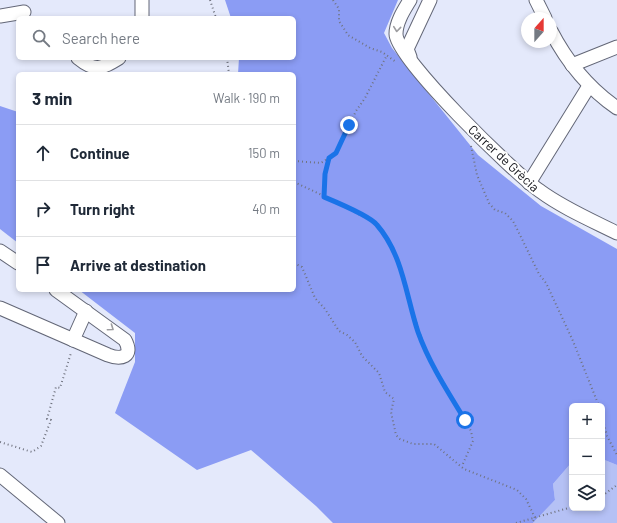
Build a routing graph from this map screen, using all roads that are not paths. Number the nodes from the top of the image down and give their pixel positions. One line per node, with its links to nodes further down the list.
1 (142, 0): 8 (street)
2 (410, 0): 11 (street, Carrer de Grècia, one-way to 11)
3 (430, 0): 11 (street)
4 (536, 0): 6 (street)
5 (25, 10): 7 (street)
6 (542, 12)
7 (0, 16)
8 (142, 16)
9 (557, 42): 14 (street)
10 (617, 47): 14 (street)
11 (410, 57): 18 (street, Carrer de Grècia)
12 (80, 60): 15 (street)
13 (115, 60): 15 (street)
14 (572, 65): 16 (street)
15 (93, 70)
16 (589, 86): 17 (street); 18 (street)
17 (617, 108)
18 (529, 183): 19 (street, Carrer de Grècia)
19 (617, 233)
20 (0, 250): 21 (street)
21 (16, 262)
22 (59, 292): 24 (street)
23 (0, 308): 25 (street)
24 (86, 311): 25 (street); 25 (street, one-way to 25)
25 (73, 345)
26 (0, 475): 27 (street)
27 (58, 523)

